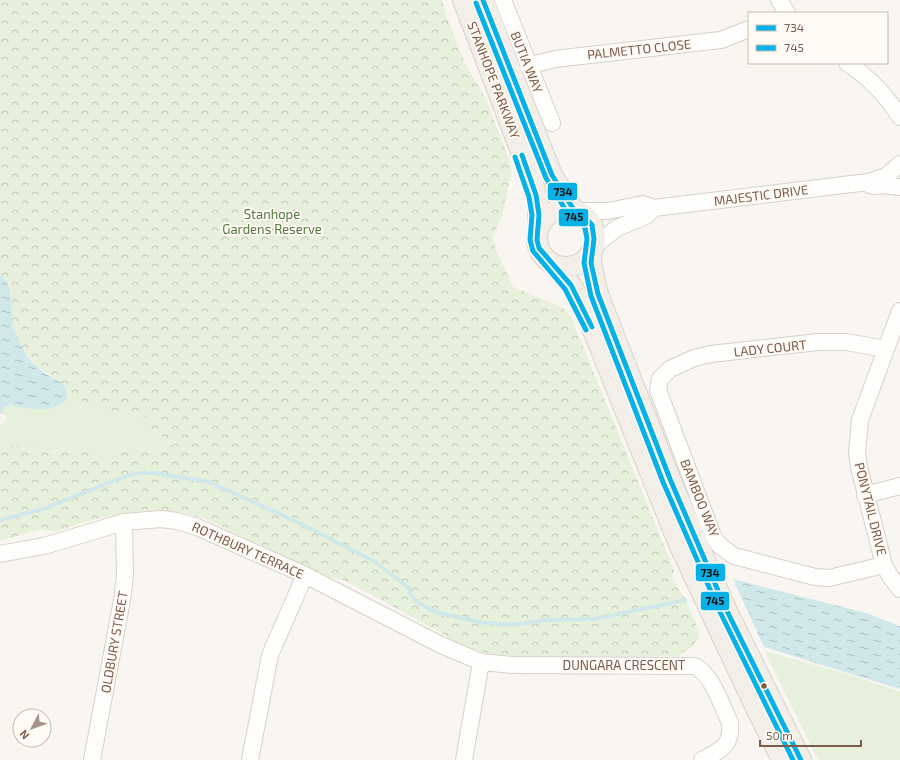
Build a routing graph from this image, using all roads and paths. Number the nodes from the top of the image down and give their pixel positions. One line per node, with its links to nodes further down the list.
1 (463, 0): 15 (main road, STANHOPE PARKWAY)
2 (483, 0): 14 (main road, STANHOPE PARKWAY)
3 (503, 0): 6 (street, BUTIA WAY)
4 (748, 29): 6 (street, PALMETTO CLOSE)
5 (848, 64): 7 (street)
6 (528, 66): 8 (street, BUTIA WAY)
7 (900, 117)
8 (552, 123)
9 (900, 164): 10 (street, MAJESTIC DRIVE); 11 (street)
10 (868, 182): 12 (street, MAJESTIC DRIVE); 13 (street, MAJESTIC DRIVE)
11 (900, 182)
12 (900, 187)
13 (654, 208): 14 (street, MAJESTIC DRIVE); 16 (street, MAJESTIC DRIVE)
14 (575, 210): 15 (main road); 16 (main road)
15 (538, 229): 17 (main road)
16 (592, 248): 17 (main road); 34 (main road)
17 (552, 263): 33 (main road)
18 (900, 311): 19 (street, PONYTAIL DRIVE)
19 (886, 349): 20 (street, LADY COURT); 22 (street, PONYTAIL DRIVE)
20 (660, 379): 25 (street, BAMBOO WAY)
21 (900, 486): 22 (street)
22 (865, 495): 25 (street, PONYTAIL DRIVE)
23 (124, 522): 24 (street, ROTHBURY TERRACE); 26 (street, ROTHBURY TERRACE); 29 (street, OLDBURY STREET)
24 (0, 554)
25 (884, 565): 27 (street, PONYTAIL DRIVE)
26 (305, 575): 28 (street, ROTHBURY TERRACE); 30 (street)
27 (900, 589)
28 (481, 662): 31 (street); 32 (street, DUNGARA CRESCENT)
29 (92, 760)
30 (250, 760)
31 (464, 760)
32 (702, 760)
33 (782, 760)
34 (801, 760)

